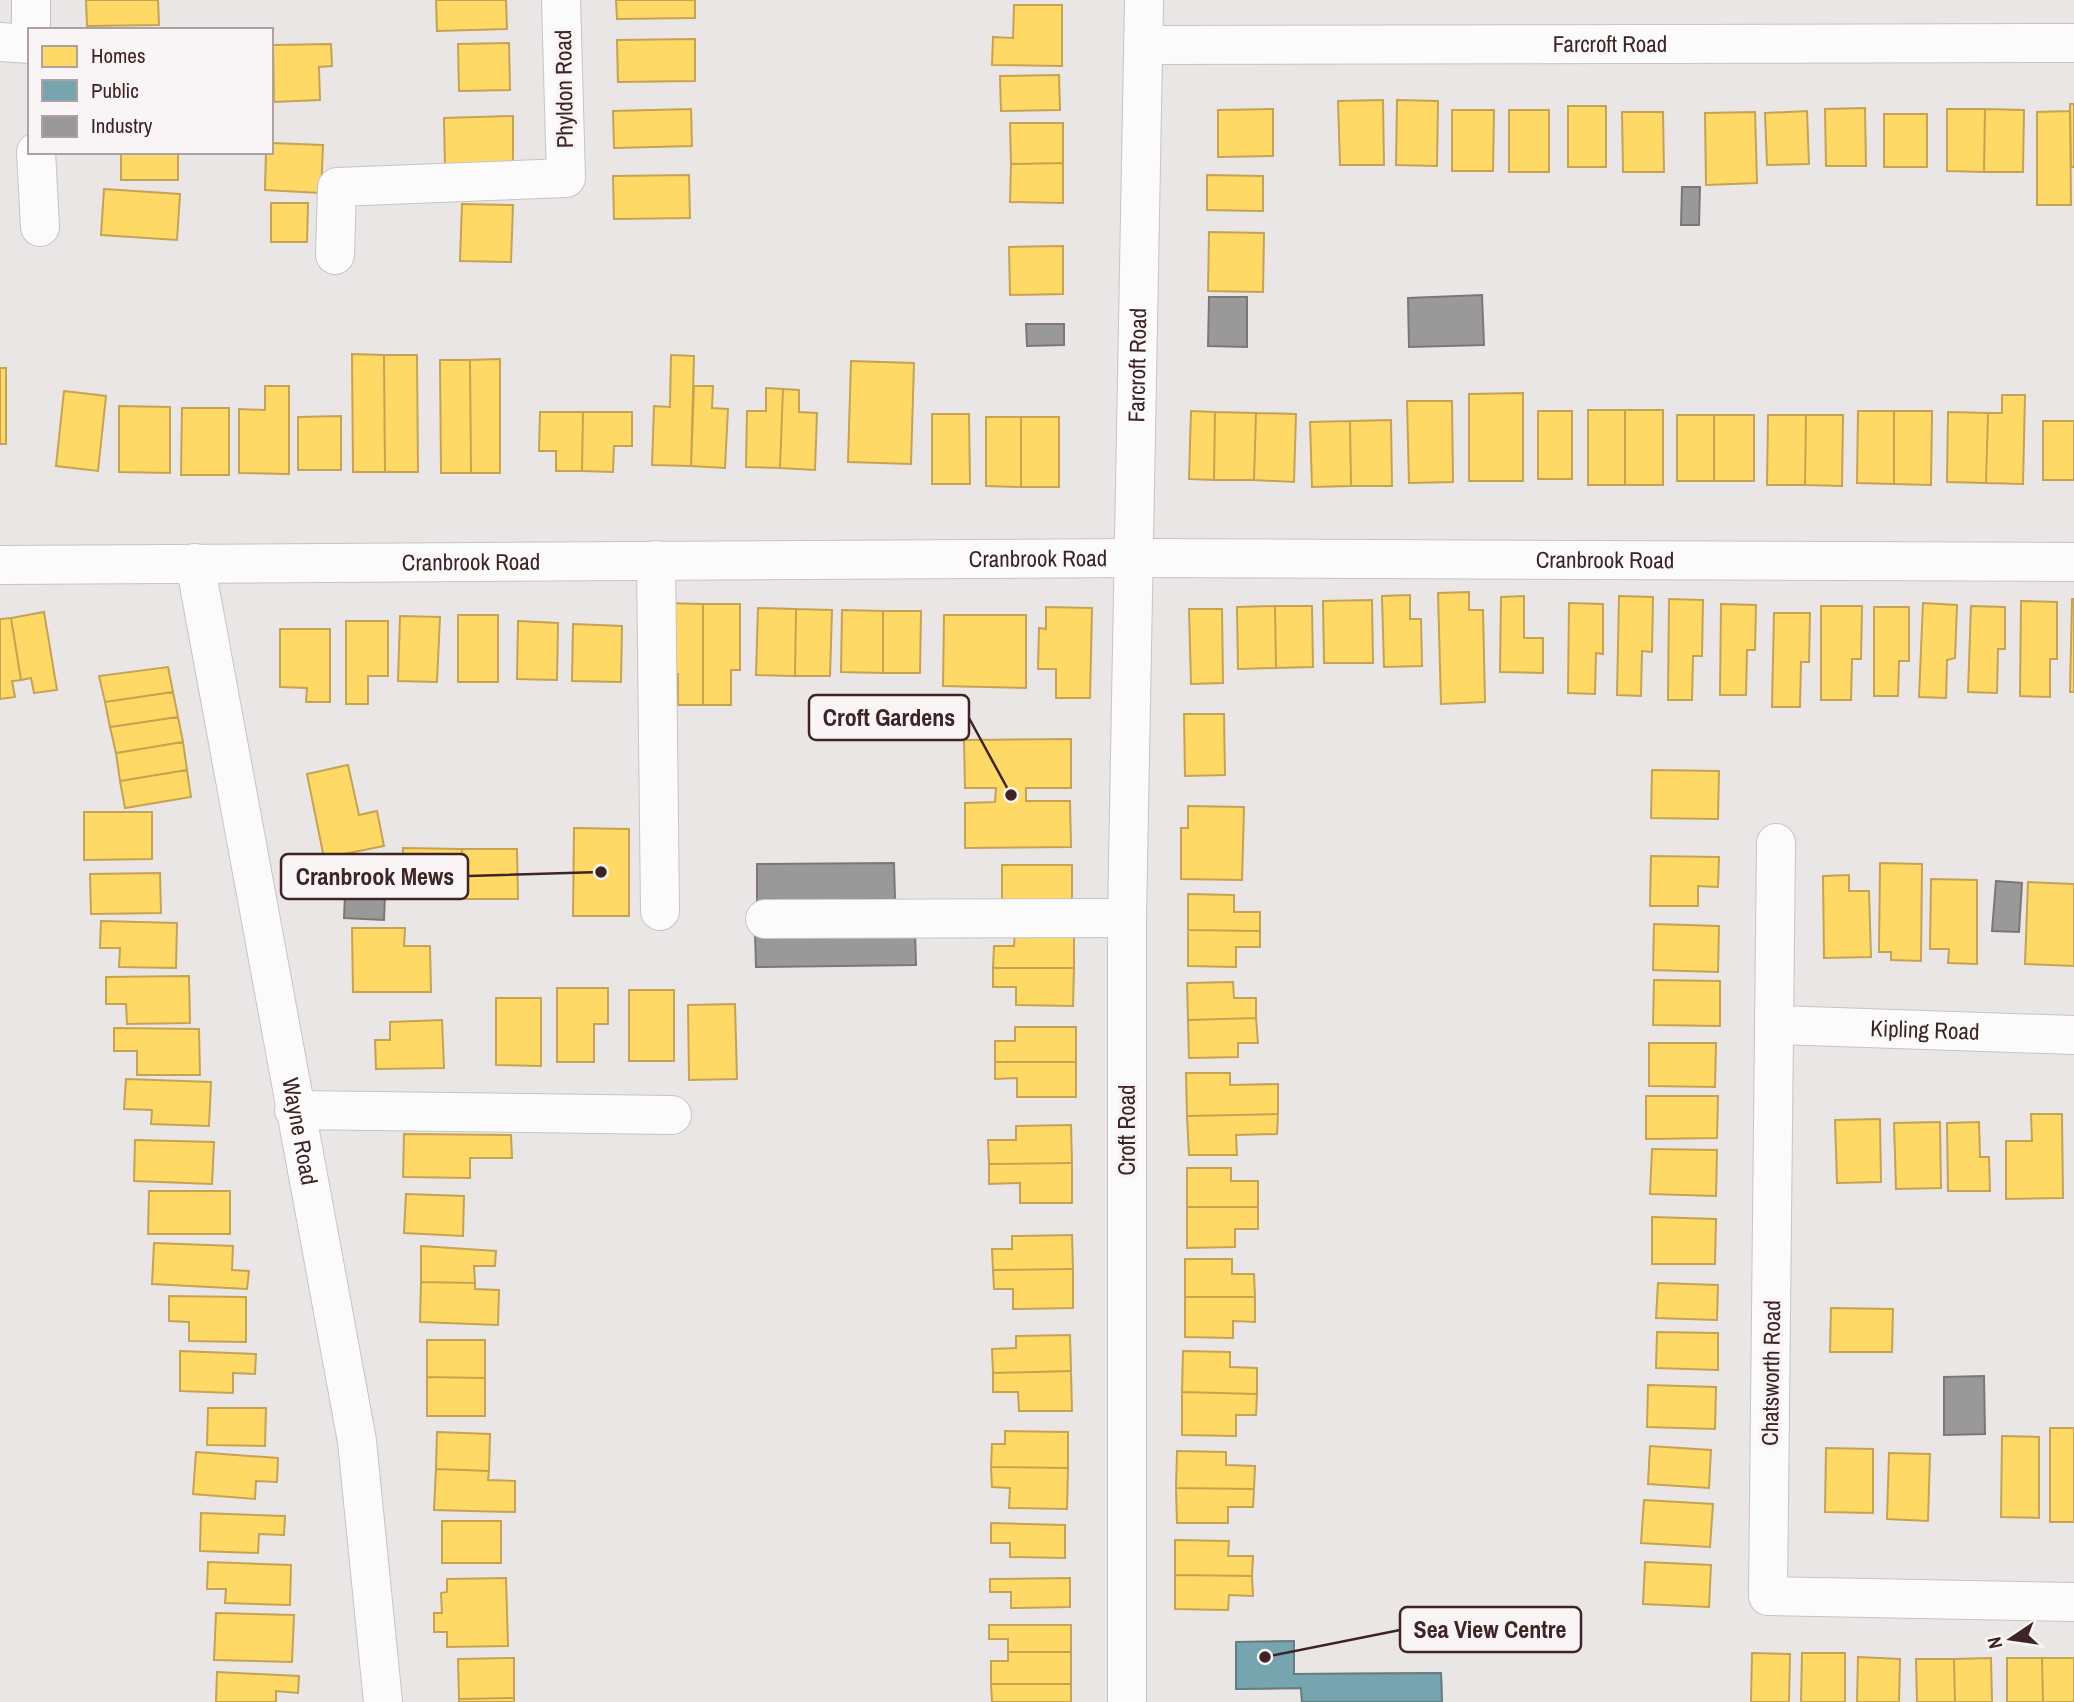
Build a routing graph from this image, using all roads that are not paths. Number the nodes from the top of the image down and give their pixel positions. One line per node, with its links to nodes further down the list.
1 (31, 0): 4 (street)
2 (561, 0): 11 (street, Phyldon Road)
3 (1144, 0): 8 (street, Farcroft Road)
4 (30, 28)
5 (0, 43): 7 (street)
6 (2074, 43): 8 (street, Farcroft Road)
7 (28, 44)
8 (1144, 45): 12 (street, Farcroft Road)
9 (36, 154): 10 (street)
10 (40, 227)
11 (335, 255)
12 (1135, 558): 13 (street, Cranbrook Road); 14 (street, Cranbrook Road); 19 (street, Croft Road)
13 (656, 560): 15 (street, Cranbrook Road); 18 (street)
14 (2074, 562)
15 (195, 563): 16 (street, Cranbrook Road); 23 (street, Wayne Road)
16 (0, 565)
17 (1776, 843): 21 (street, Chatsworth Road)
18 (660, 911)
19 (1127, 918): 20 (street); 27 (street, Croft Road)
20 (765, 919)
21 (1776, 1025): 22 (street, Kipling Road); 25 (street, Chatsworth Road)
22 (2074, 1035)
23 (295, 1111): 24 (street); 26 (street, Wayne Road)
24 (672, 1115)
25 (2074, 1602)
26 (383, 1702)
27 (1127, 1702)

